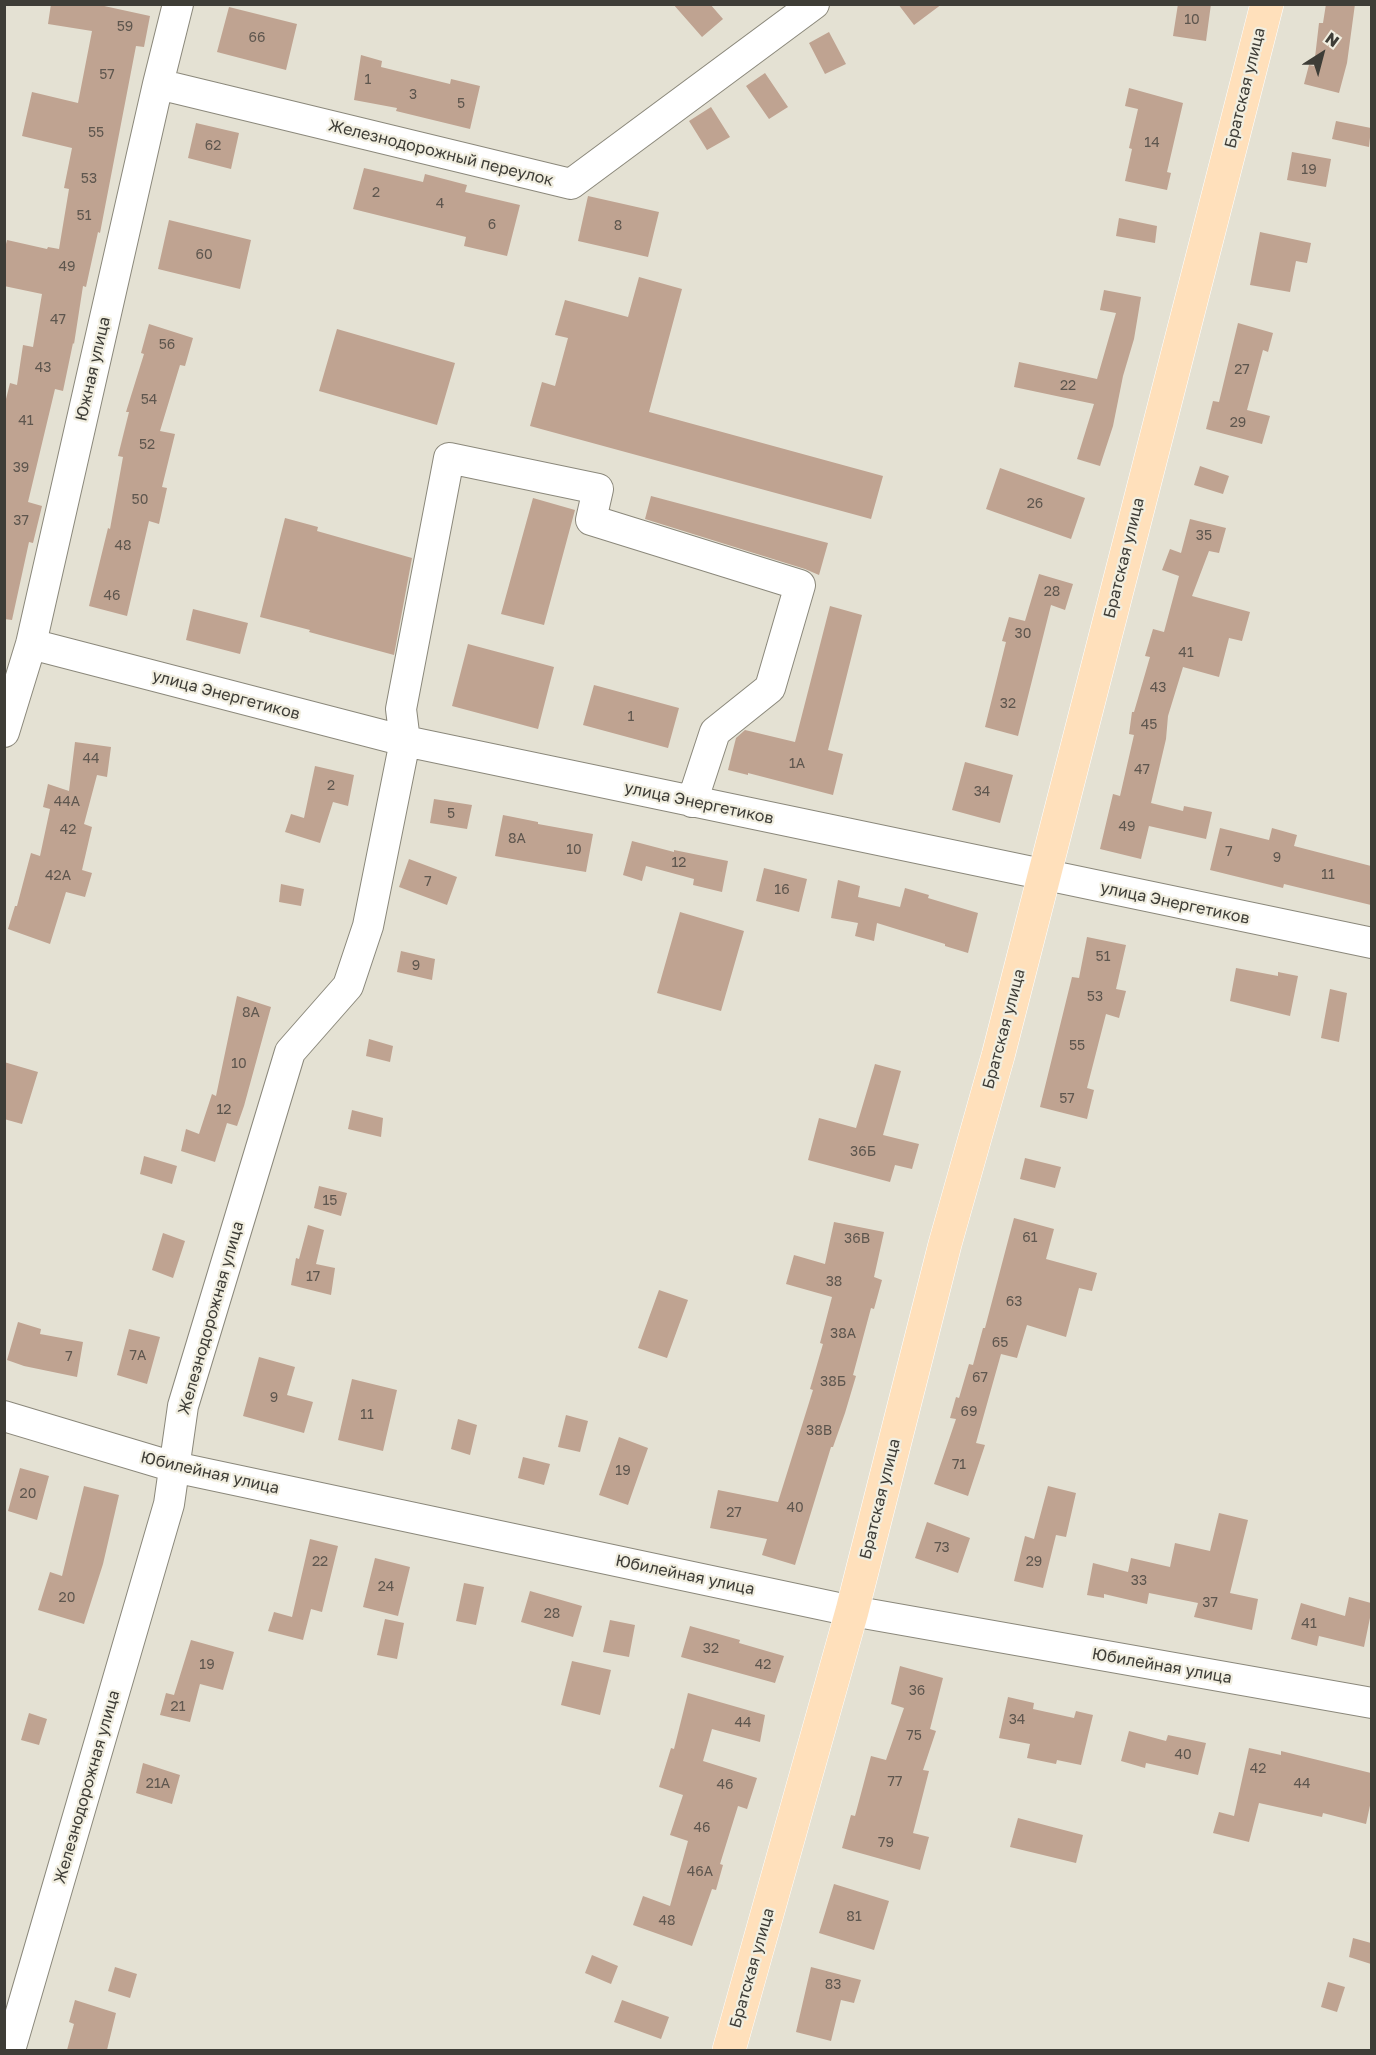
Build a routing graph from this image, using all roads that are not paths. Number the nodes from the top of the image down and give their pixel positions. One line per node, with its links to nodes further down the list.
1 (178, 4): 4 (street, Южная улица)
2 (814, 4): 4 (street, Железнодорожный переулок)
3 (1267, 4): 9 (main road, Братская улица)
4 (158, 84): 5 (street, Южная улица)
5 (31, 644): 6 (street, Южная улица); 7 (street, улица Энергетиков)
6 (4, 732)
7 (405, 741): 8 (street, улица Энергетиков); 8 (street, Железнодорожная улица); 12 (street, Железнодорожная улица)
8 (692, 802): 9 (street, улица Энергетиков)
9 (1043, 876): 10 (street, улица Энергетиков); 13 (main road, Братская улица)
10 (1371, 943)
11 (4, 1416): 12 (street, Юбилейная улица)
12 (174, 1467): 13 (street, Юбилейная улица); 15 (street, Железнодорожная улица)
13 (852, 1611): 14 (street, Юбилейная улица); 16 (main road, Братская улица)
14 (1371, 1703)
15 (10, 2050)
16 (729, 2050)

